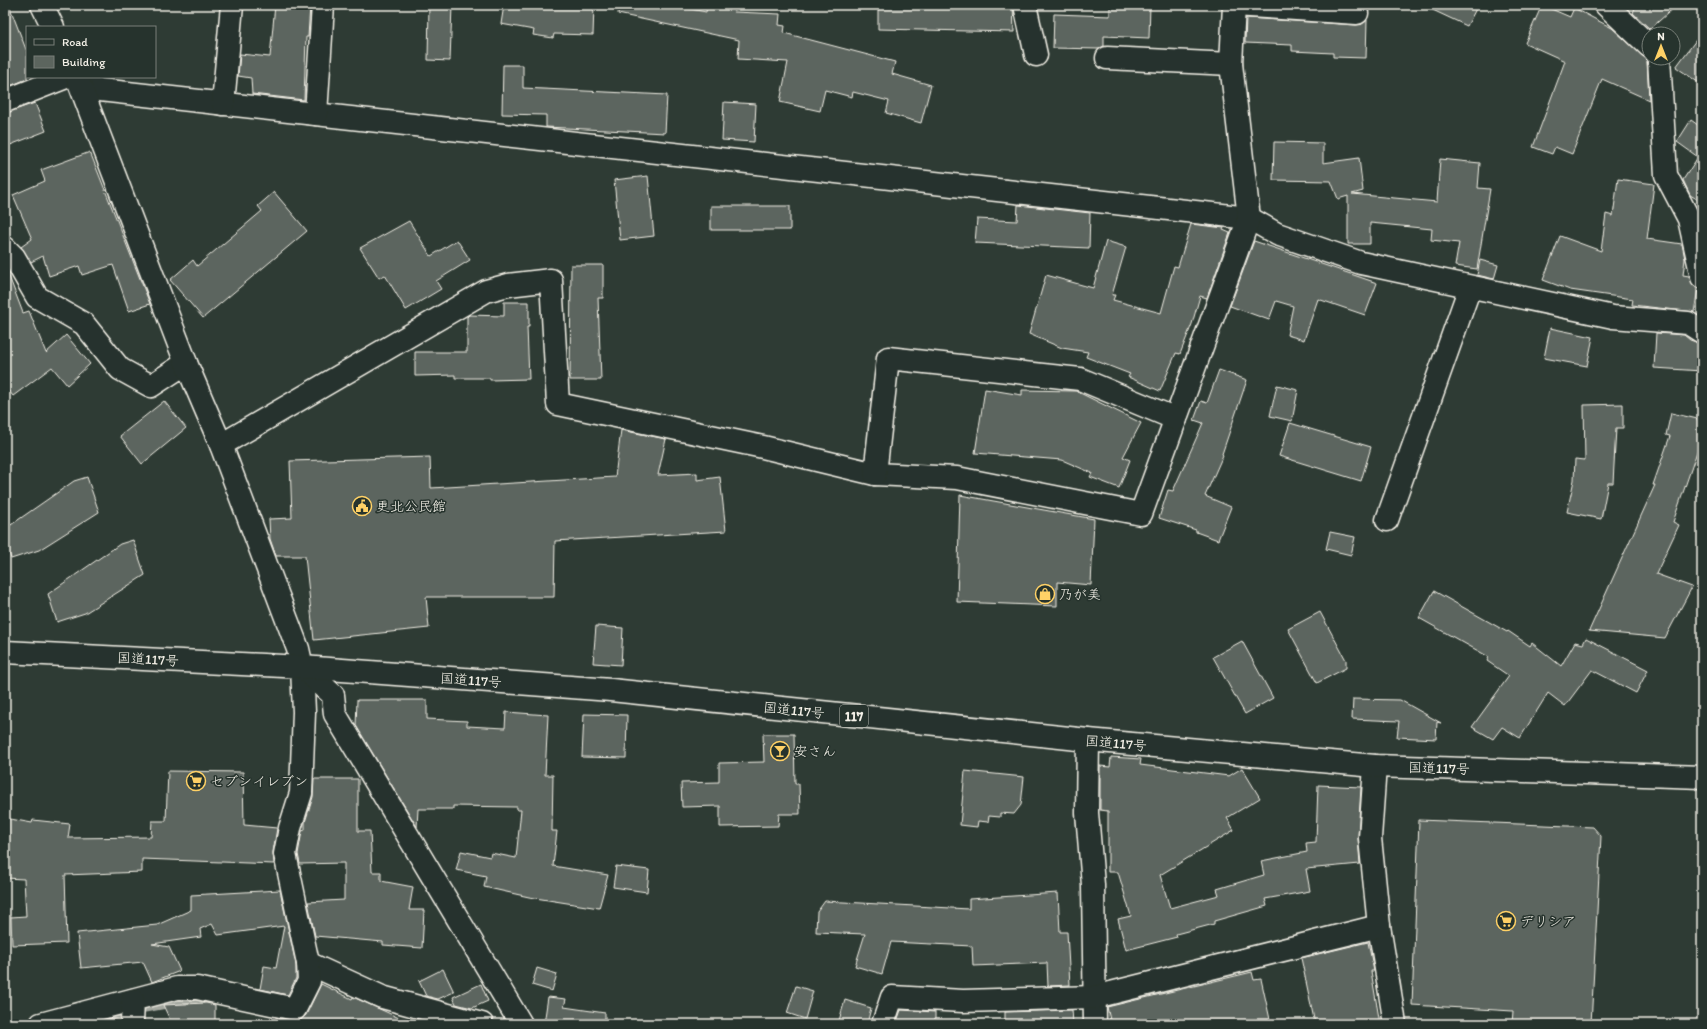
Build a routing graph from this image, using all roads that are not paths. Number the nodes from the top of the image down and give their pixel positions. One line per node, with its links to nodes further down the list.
1 (42, 5): 8 (main road)
2 (232, 5): 16 (main road)
3 (324, 5): 17 (main road)
4 (1025, 5): 10 (main road)
5 (1234, 5): 7 (main road); 12 (main road)
6 (1606, 5): 9 (main road)
7 (1357, 13)
8 (52, 26)
9 (1641, 38)
10 (1036, 55)
11 (1107, 58): 12 (main road)
12 (1231, 64): 18 (main road)
13 (1659, 66): 20 (main road)
14 (75, 81): 15 (main road); 16 (main road); 23 (main road)
15 (5, 101)
16 (223, 104): 17 (main road)
17 (316, 114): 18 (main road)
18 (1249, 218): 21 (main road); 24 (main road)
19 (5, 248): 23 (main road)
20 (1702, 277)
21 (1470, 286): 22 (main road); 27 (main road)
22 (1702, 332)
23 (186, 363): 25 (main road)
24 (1176, 419): 26 (main road); 26 (main road)
25 (221, 445): 26 (main road); 29 (main road)
26 (875, 474)
27 (1387, 520)
28 (5, 652): 29 (main road, 国道117号 / 117)
29 (302, 666): 30 (main road, 国道117号 / 117); 34 (main road); 40 (main road)
30 (1088, 740): 31 (main road, 国道117号 / 117); 35 (main road)
31 (1375, 766): 32 (main road, 国道117号 / 117); 33 (main road)
32 (1702, 777)
33 (1380, 926): 35 (main road); 43 (main road)
34 (308, 963): 36 (main road); 39 (main road)
35 (1095, 997): 41 (main road); 42 (main road)
36 (133, 1000): 37 (main road); 38 (main road)
37 (41, 1024)
38 (132, 1024)
39 (482, 1024)
40 (521, 1024)
41 (884, 1024)
42 (1095, 1024)
43 (1395, 1024)

